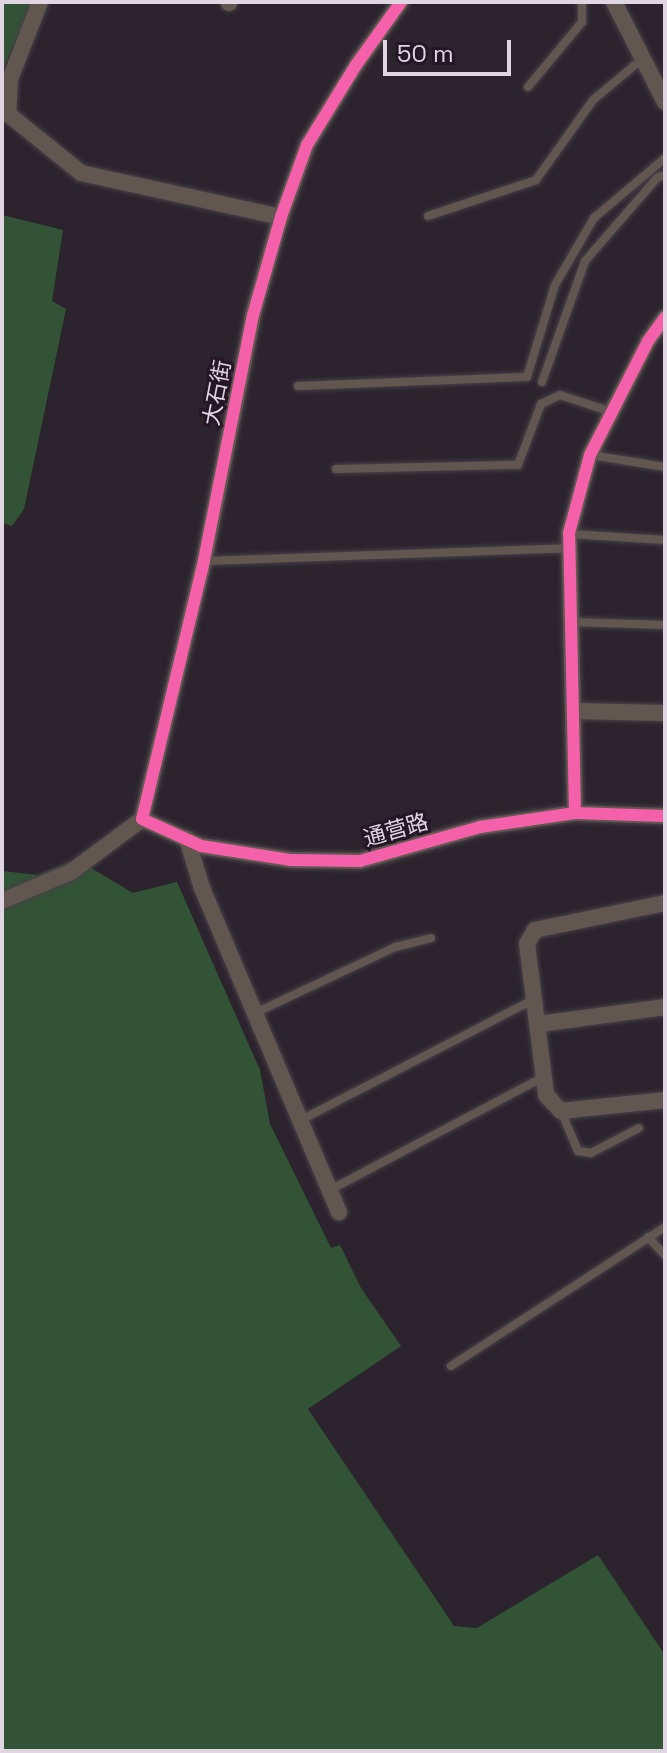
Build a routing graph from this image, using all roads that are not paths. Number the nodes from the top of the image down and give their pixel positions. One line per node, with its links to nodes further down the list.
1 (40, 2): 11 (street)
2 (401, 2): 11 (street, 大石街)
3 (582, 2): 6 (lane)
4 (614, 2): 5 (street)
5 (643, 59): 7 (street); 10 (lane)
6 (528, 87)
7 (665, 102)
8 (665, 158): 14 (lane)
9 (665, 175): 13 (lane)
10 (428, 216)
11 (281, 217): 21 (street, 大石街)
12 (665, 318): 15 (street)
13 (542, 382)
14 (298, 386)
15 (612, 412): 16 (street); 18 (lane)
16 (590, 455): 17 (lane); 20 (street)
17 (665, 467)
18 (336, 469)
19 (665, 540): 20 (lane)
20 (569, 541): 21 (lane); 22 (street)
21 (204, 561): 28 (street, 大石街)
22 (570, 622): 23 (lane); 24 (street)
23 (665, 625)
24 (573, 711): 25 (street); 26 (street)
25 (665, 713)
26 (575, 813): 27 (street, 通营路); 29 (street, 通营路)
27 (665, 816)
28 (142, 819): 29 (street, 通营路); 30 (street)
29 (187, 839): 35 (street)
30 (2, 901)
31 (665, 903): 33 (street)
32 (431, 938): 35 (lane)
33 (535, 999): 36 (street); 40 (lane)
34 (665, 1007): 36 (street)
35 (255, 1013): 40 (street)
36 (539, 1024): 37 (street)
37 (544, 1077): 39 (street); 42 (lane)
38 (665, 1100): 39 (street)
39 (561, 1111): 41 (lane)
40 (300, 1121): 42 (street)
41 (639, 1128)
42 (330, 1190): 43 (street)
43 (339, 1212)
44 (665, 1227): 45 (lane)
45 (648, 1237): 46 (lane); 47 (lane)
46 (665, 1255)
47 (451, 1366)

